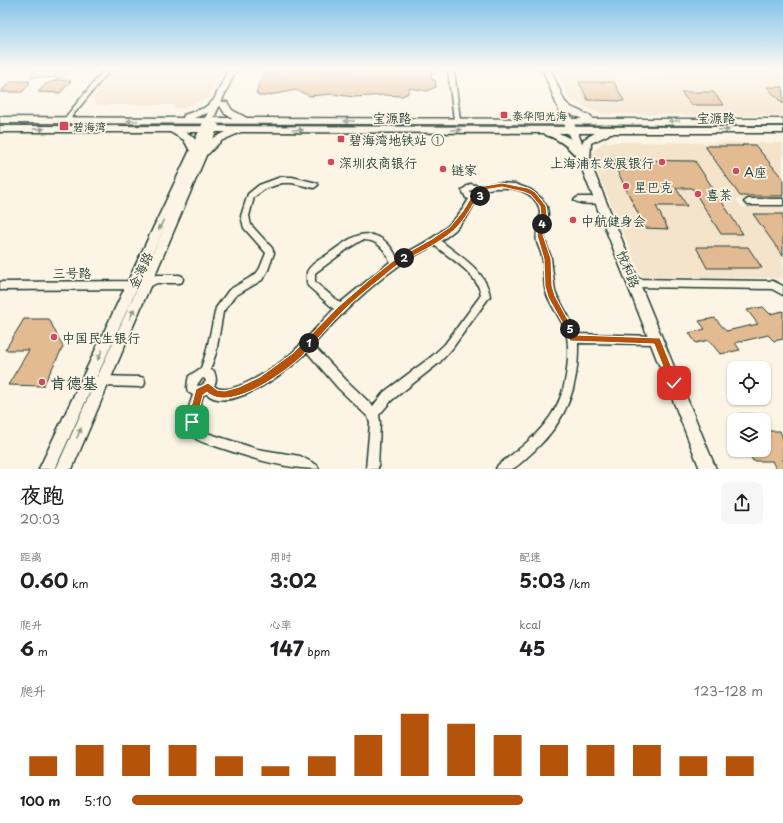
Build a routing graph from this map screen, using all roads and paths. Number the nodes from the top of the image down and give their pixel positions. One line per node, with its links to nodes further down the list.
1 (89, 92): 9 (street)
2 (224, 92): 7 (street, 金海路)
3 (227, 92): 7 (street, 金海路)
4 (454, 92): 10 (street)
5 (556, 92): 6 (street, 悦和路)
6 (559, 100): 12 (main road); 16 (street, 悦和路); 17 (main road)
7 (221, 102): 11 (main road); 14 (street, 金海路); 15 (main road)
8 (0, 120): 9 (main road, 宝源路)
9 (66, 120): 11 (main road, 宝源路, one-way to 9)
10 (457, 120): 12 (main road, 宝源路); 15 (main road, 宝源路, one-way to 15)
11 (172, 121): 14 (main road, 宝源路)
12 (528, 121): 16 (main road, 宝源路)
13 (783, 122): 17 (main road, 宝源路, one-way to 17)
14 (211, 125): 15 (main road, 宝源路); 19 (main road, 宝源路); 22 (street, 金海路)
15 (257, 125): 20 (main road, 宝源路, one-way to 20); 22 (main road)
16 (571, 126): 17 (main road, 宝源路); 20 (main road, 宝源路); 23 (street, 悦和路)
17 (621, 126): 21 (main road, 宝源路, one-way to 21); 23 (main road)
18 (0, 129): 19 (main road, 宝源路, one-way to 19)
19 (163, 130): 22 (main road)
20 (524, 130): 23 (main road)
21 (783, 130)
22 (199, 151): 35 (street, 金海路)
23 (585, 161): 28 (street, 悦和路)
24 (314, 185): 42 (street)
25 (480, 189): 26 (street); 26 (street); 39 (street)
26 (474, 197): 31 (street)
27 (578, 200): 28 (street)
28 (601, 200): 34 (street, 悦和路)
29 (748, 202): 30 (street)
30 (783, 202)
31 (435, 241): 32 (street); 47 (street)
32 (395, 263): 38 (street); 38 (street)
33 (179, 280): 35 (street, 三号路)
34 (634, 283): 37 (street); 40 (street, 悦和路)
35 (139, 285): 36 (street, 三号路); 43 (street, 金海路, one-way to 43); 44 (street, 金海路, one-way to 35)
36 (0, 286)
37 (783, 290)
38 (340, 309): 41 (street)
39 (573, 338): 40 (street); 52 (street)
40 (657, 340): 53 (street, 悦和路)
41 (307, 345): 46 (street); 47 (street)
42 (204, 373): 46 (street); 46 (street)
43 (89, 381): 44 (street); 48 (street, 金海路)
44 (102, 381): 45 (street); 49 (street, 金海路, one-way to 44)
45 (140, 382)
46 (204, 390): 50 (street)
47 (372, 414): 51 (street)
48 (47, 469)
49 (64, 469)
50 (313, 469)
51 (372, 469)
52 (502, 469)
53 (708, 469)

